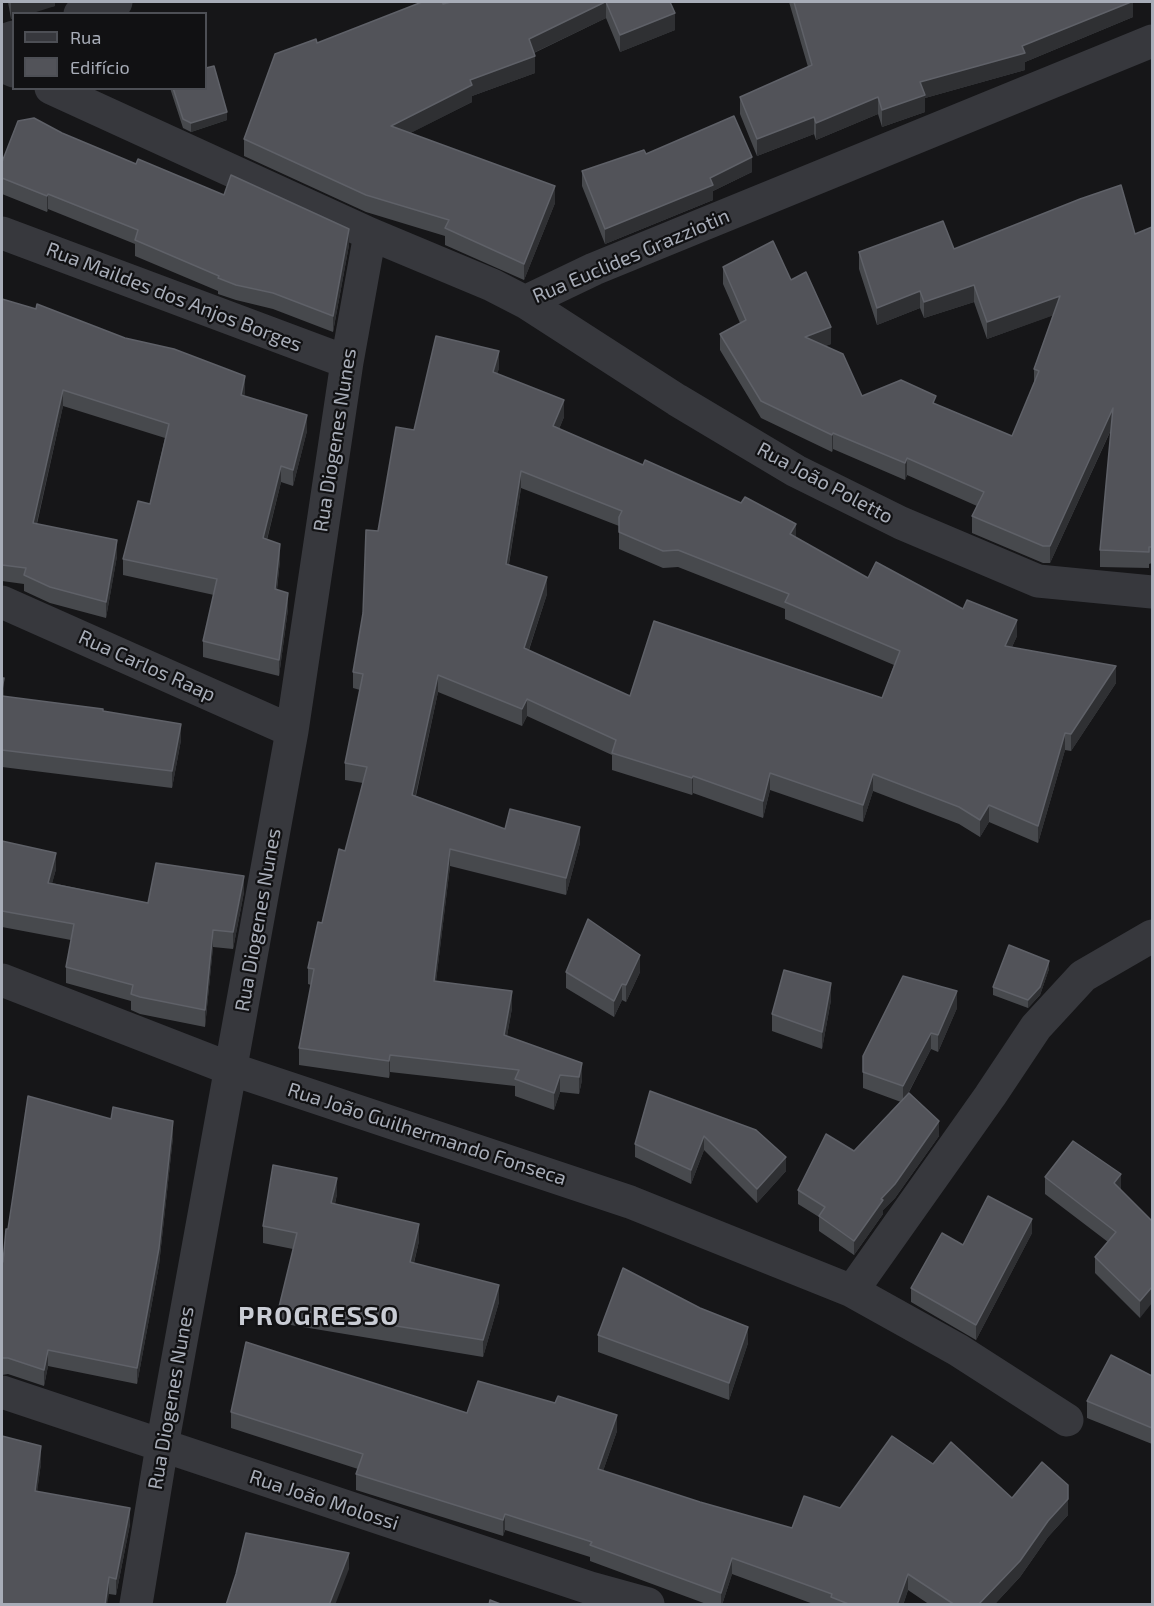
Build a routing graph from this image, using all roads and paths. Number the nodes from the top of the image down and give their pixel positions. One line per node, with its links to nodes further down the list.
1 (116, 2): 2 (street)
2 (86, 12)
3 (1152, 41): 7 (street, Rua Euclides Grazziotin)
4 (55, 90): 6 (street, Rua Euclides Grazziotin)
5 (2, 233): 8 (street, Rua Maildes dos Anjos Borges)
6 (370, 234): 7 (street, Rua Euclides Grazziotin); 8 (street, Rua Diogenes Nunes)
7 (525, 302): 9 (street, Rua João Poletto)
8 (346, 362): 11 (street, Rua Diogenes Nunes)
9 (1152, 592)
10 (2, 602): 11 (street, Rua Carlos Raap)
11 (291, 731): 14 (street, Rua Diogenes Nunes)
12 (1152, 936): 15 (street)
13 (2, 980): 14 (street, Rua João Guilhermando Fonseca)
14 (231, 1069): 15 (street, Rua João Guilhermando Fonseca); 18 (street, Rua Diogenes Nunes)
15 (852, 1291): 17 (street, Rua João Guilhermando Fonseca)
16 (2, 1392): 18 (street, Rua João Molossi)
17 (1067, 1420)
18 (162, 1446): 19 (street, Rua Diogenes Nunes); 20 (street, Rua João Molossi)
19 (136, 1605)
20 (648, 1605)

